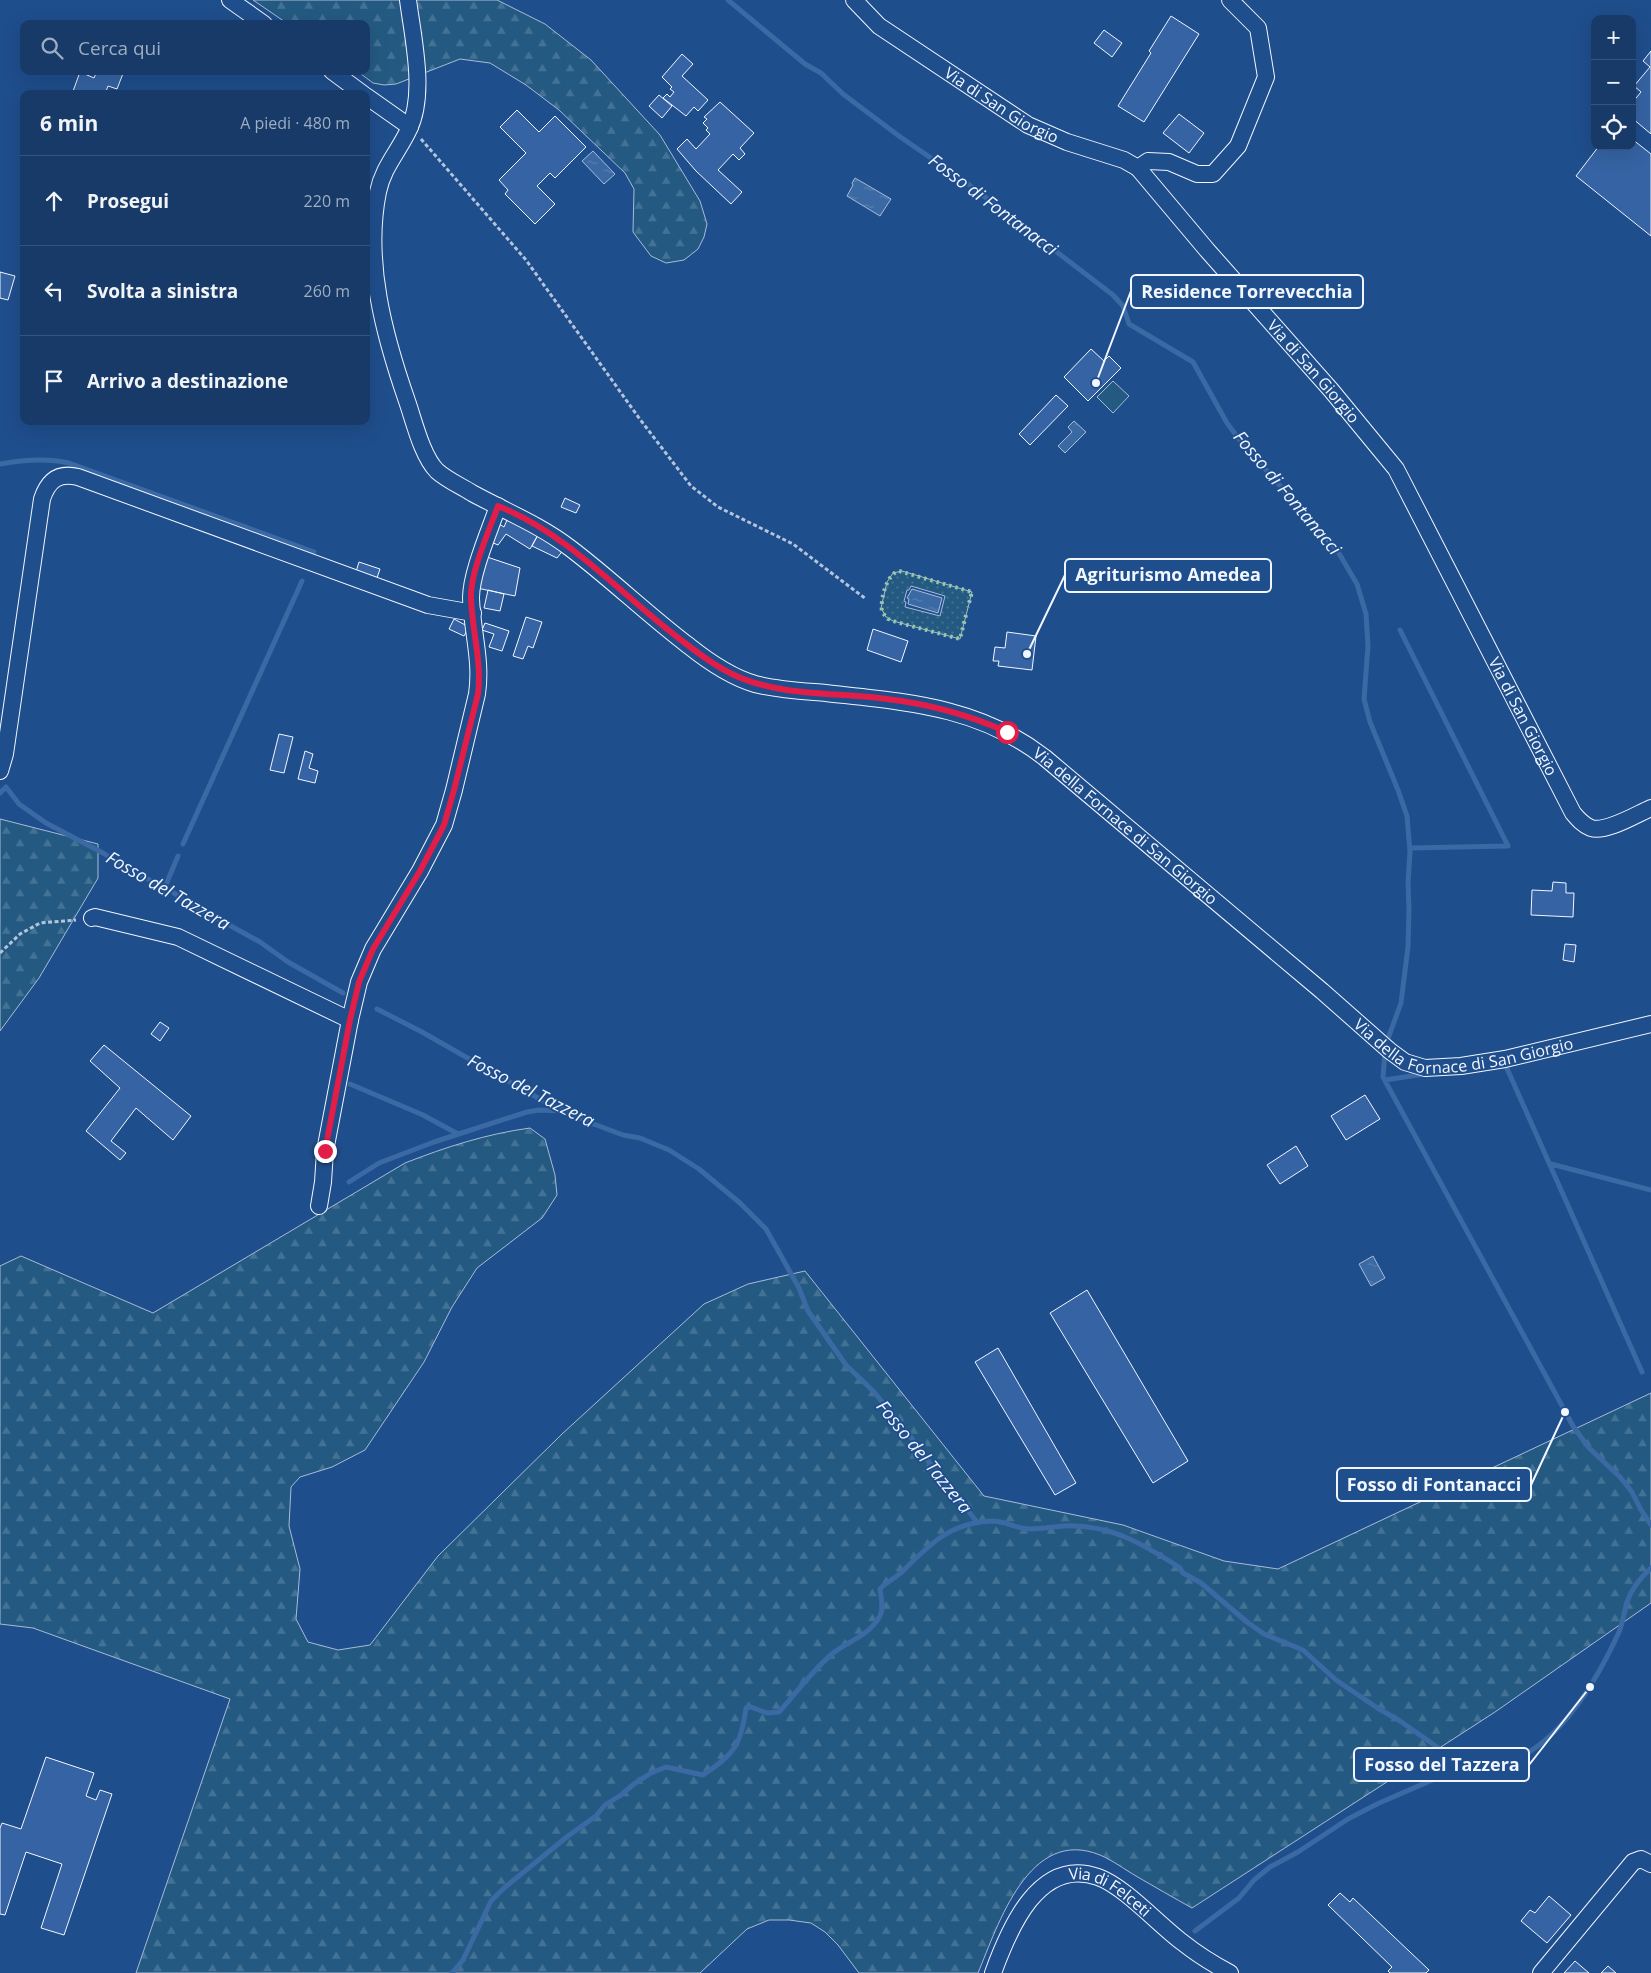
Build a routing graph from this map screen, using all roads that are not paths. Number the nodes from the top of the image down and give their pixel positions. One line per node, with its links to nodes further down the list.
1 (230, 0): 5 (street)
2 (408, 0): 9 (street, Via della Fornace di San Giorgio)
3 (854, 0): 10 (street, Via di San Giorgio)
4 (1230, 0): 10 (street)
5 (258, 20)
6 (338, 75): 7 (street)
7 (358, 90)
8 (370, 99): 9 (street)
9 (410, 127): 11 (street, Via della Fornace di San Giorgio)
10 (1138, 168): 14 (street, Via di San Giorgio)
11 (498, 506): 12 (street); 17 (street, Via della Fornace di San Giorgio)
12 (473, 613): 13 (street); 16 (street)
13 (0, 771)
14 (1651, 808)
15 (92, 918): 16 (street)
16 (350, 1020): 18 (street)
17 (1651, 1024)
18 (319, 1206)
19 (1651, 1864): 22 (street)
20 (994, 1973): 21 (street, Via di Felceti)
21 (1230, 1973)
22 (1541, 1973)

